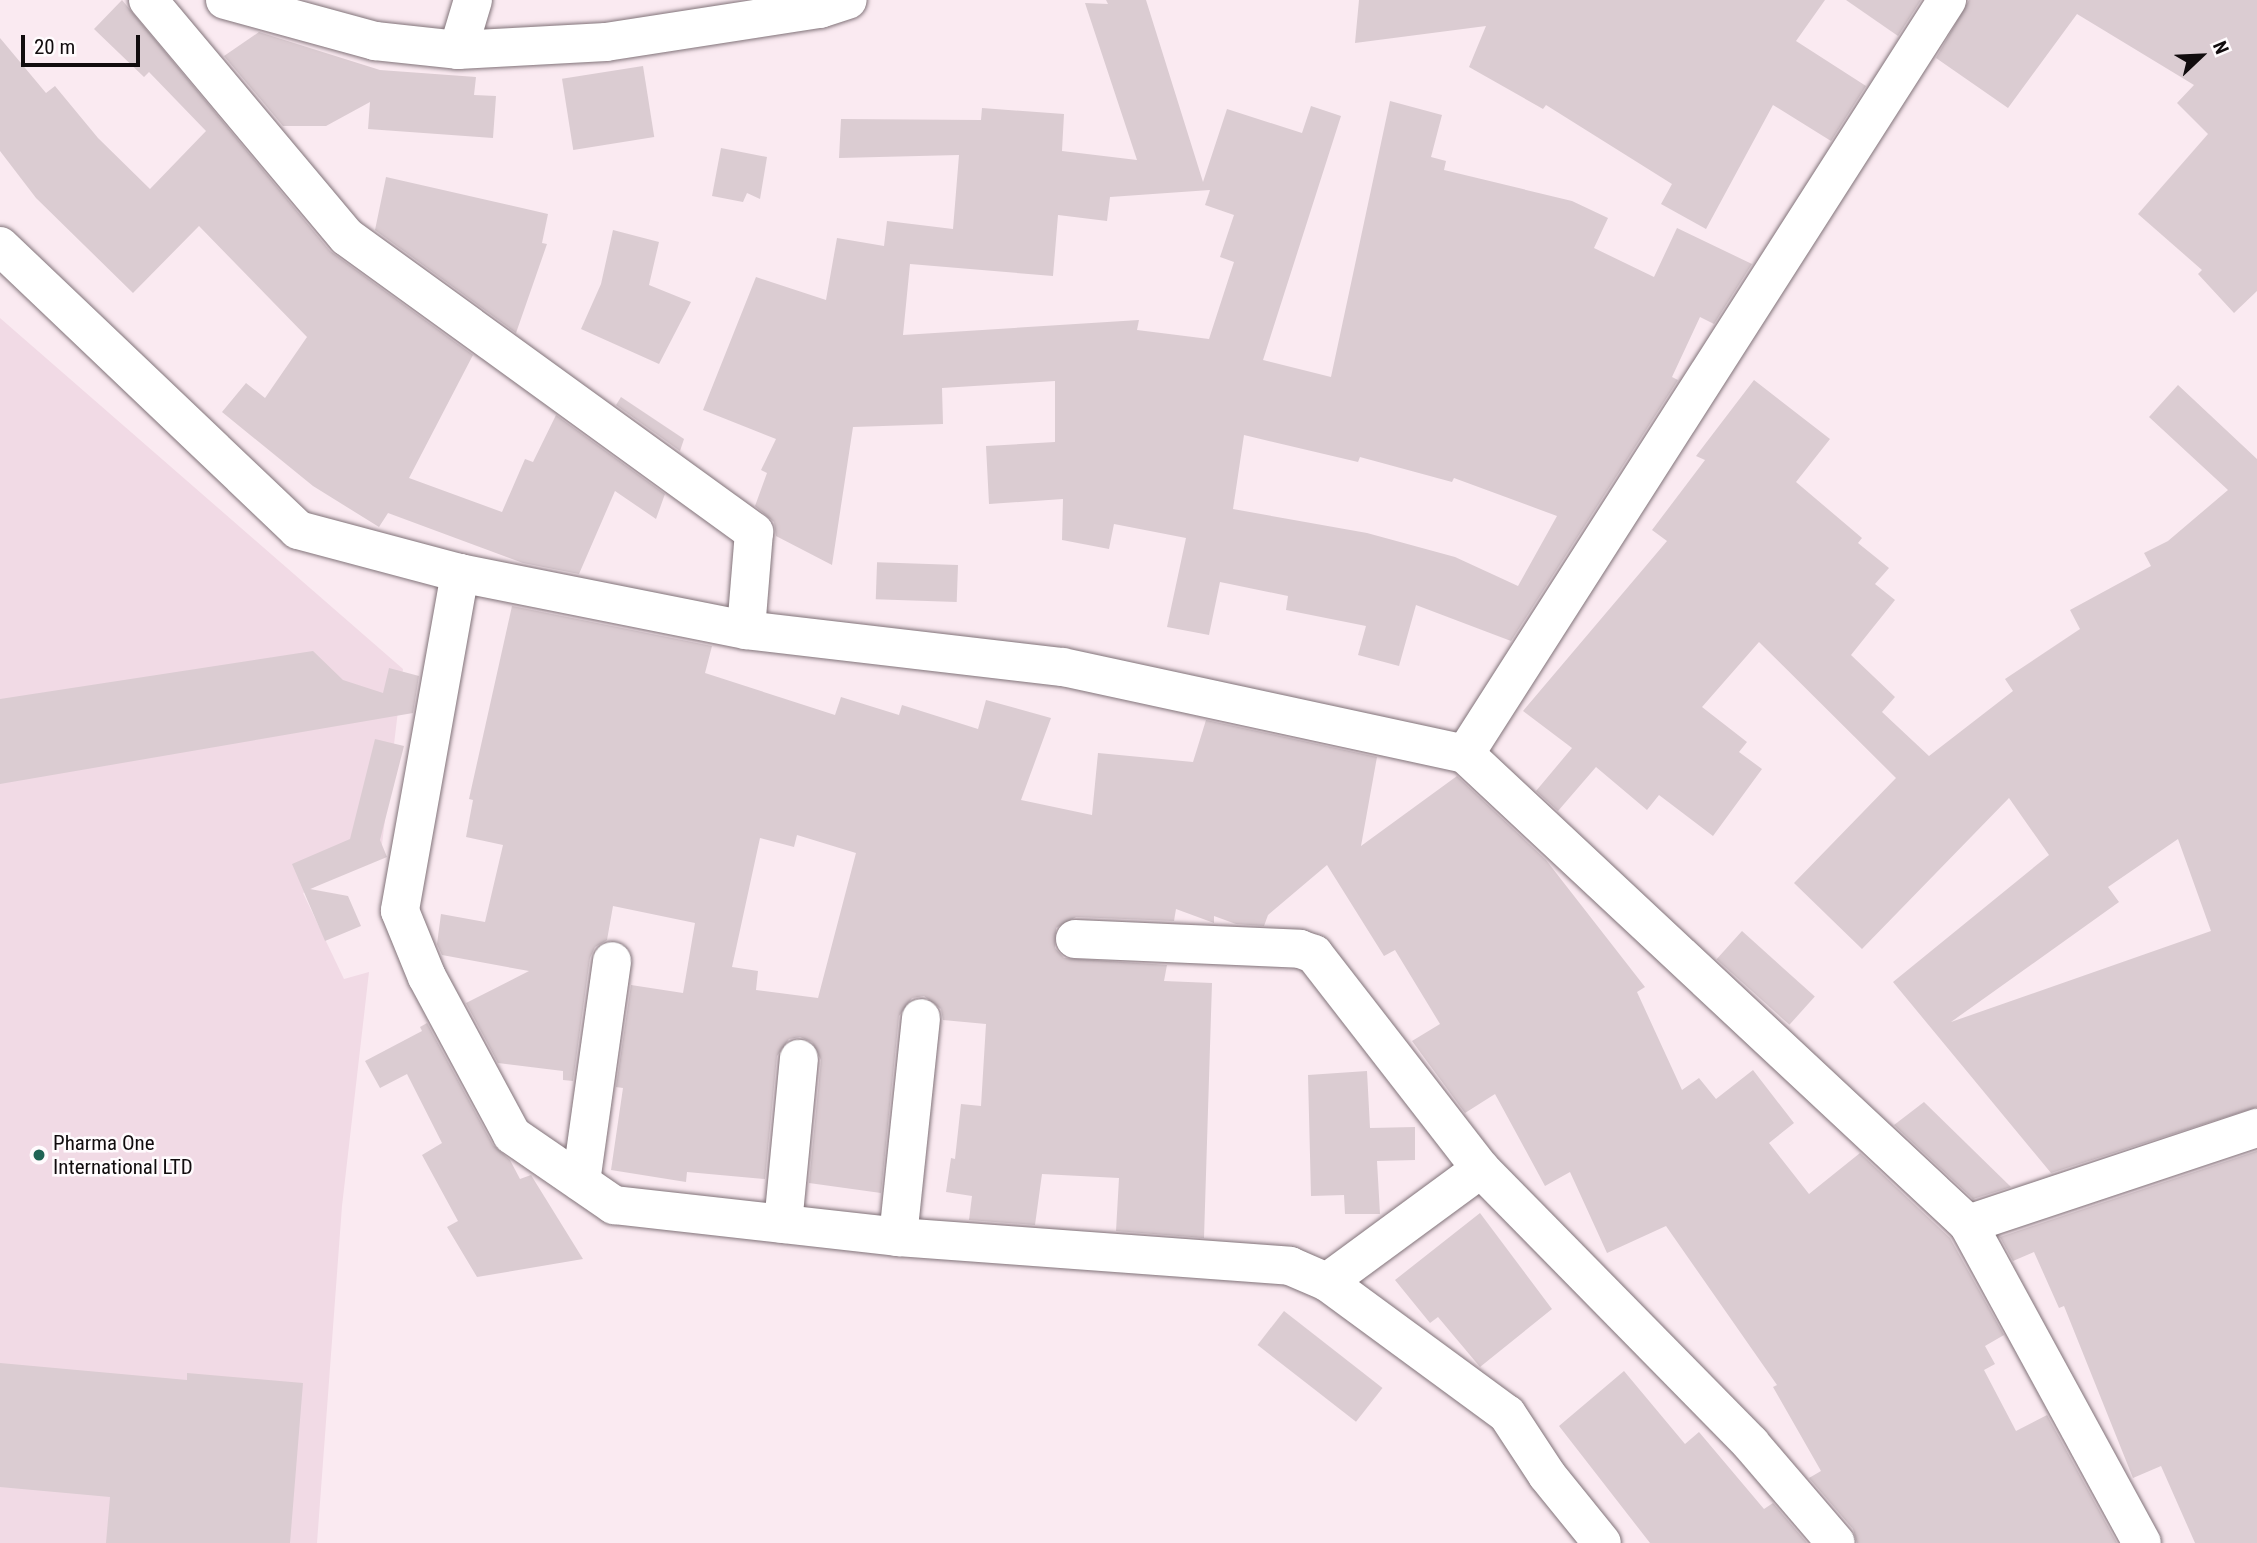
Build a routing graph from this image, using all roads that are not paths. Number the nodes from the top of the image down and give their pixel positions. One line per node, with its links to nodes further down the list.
1 (148, 0): 9 (street)
2 (225, 0): 6 (street)
3 (474, 0): 6 (street)
4 (848, 0): 6 (street)
5 (1947, 0): 10 (street)
6 (458, 50)
7 (0, 246): 8 (street)
8 (460, 573): 9 (street); 17 (street)
9 (746, 630): 10 (street)
10 (1465, 754): 19 (street)
11 (1075, 939): 16 (street)
12 (612, 961): 17 (street)
13 (921, 1018): 20 (street)
14 (799, 1059): 18 (street)
15 (2257, 1128): 19 (street)
16 (1481, 1169): 21 (street); 23 (street)
17 (581, 1182): 18 (street)
18 (783, 1224): 20 (street)
19 (1968, 1224): 24 (street)
20 (898, 1237): 21 (street)
21 (1327, 1282): 22 (street)
22 (1602, 1543)
23 (1836, 1543)
24 (2141, 1543)

